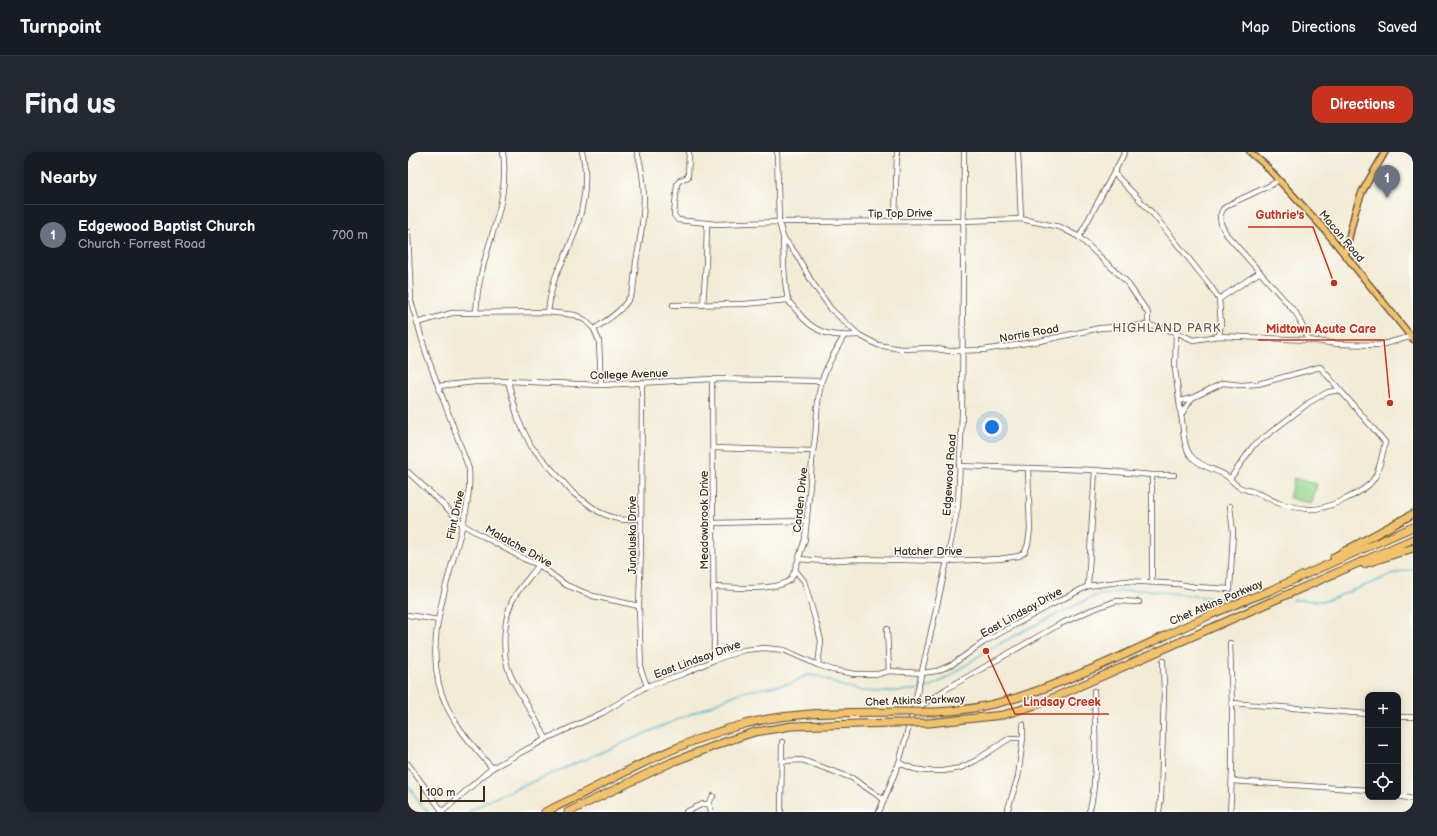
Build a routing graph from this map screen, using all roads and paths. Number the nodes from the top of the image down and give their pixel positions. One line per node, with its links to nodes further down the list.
1 (503, 152): 28 (street)
2 (582, 152): 29 (street)
3 (637, 152): 32 (street)
4 (689, 152): 18 (street, Tip Top Drive)
5 (777, 152): 17 (street, Norris Road)
6 (897, 152): 15 (street)
7 (964, 152): 16 (street, Edgewood Road)
8 (1018, 152): 14 (street)
9 (1125, 152): 12 (street)
10 (1250, 152): 13 (main road, Macon Road)
11 (1385, 152): 22 (main road)
12 (1114, 173): 21 (street); 24 (street)
13 (1278, 180): 22 (main road, Macon Road); 23 (street)
14 (1021, 219): 16 (street, Tip Top Drive); 21 (street, Tip Top Drive)
15 (895, 221): 16 (street, Tip Top Drive); 17 (street, Tip Top Drive)
16 (964, 221): 39 (street, Edgewood Road)
17 (779, 222): 18 (street, Tip Top Drive); 20 (street, Norris Road)
18 (707, 223): 27 (street)
19 (408, 232): 30 (street, Flint Drive)
20 (783, 237): 25 (street); 34 (street, Norris Road)
21 (1079, 237): 31 (street, Tip Top Drive)
22 (1345, 255): 37 (main road, Macon Road)
23 (1260, 272): 24 (street); 38 (street)
24 (1219, 299): 36 (street)
25 (788, 300): 27 (street); 35 (street)
26 (673, 305): 27 (street)
27 (703, 305)
28 (476, 312): 29 (street); 30 (street)
29 (548, 312): 32 (street)
30 (417, 323): 45 (street, Flint Drive)
31 (1148, 325): 33 (street, Norris Road); 39 (street, Norris Road)
32 (594, 329): 44 (street)
33 (1176, 332): 36 (street, Norris Road); 48 (street)
34 (859, 335): 35 (street); 39 (street, Norris Road)
35 (844, 336): 42 (street, Carden Drive)
36 (1219, 336): 38 (street, Norris Road)
37 (1413, 339): 38 (street, Norris Road)
38 (1310, 340)
39 (962, 351): 52 (street, Edgewood Road)
40 (712, 379): 42 (street, College Avenue); 43 (street, College Avenue); 50 (street, Meadowbrook Drive)
41 (508, 381): 44 (street, College Avenue); 45 (street, College Avenue); 61 (street)
42 (822, 381): 51 (street, Carden Drive)
43 (642, 382): 44 (street, College Avenue); 61 (street, Junaluska Drive)
44 (601, 385)
45 (438, 386): 64 (street, Flint Drive)
46 (1340, 390): 47 (street); 58 (street); 58 (street)
47 (1192, 398): 48 (street); 49 (street)
48 (1179, 401): 49 (street)
49 (1181, 415): 58 (street)
50 (713, 448): 51 (street); 63 (street, Meadowbrook Drive)
51 (814, 451): 62 (street, Carden Drive)
52 (960, 466): 53 (street); 69 (street, Edgewood Road)
53 (1028, 468): 54 (street); 69 (street, Hatcher Drive)
54 (1095, 470): 56 (street); 75 (street)
55 (408, 472): 64 (street, Malatche Drive)
56 (1152, 475): 57 (street); 74 (street)
57 (1174, 475)
58 (1230, 479)
59 (1230, 506): 74 (street, East Lindsay Drive)
60 (1413, 514): 72 (highway)
61 (641, 518): 78 (street, Junaluska Drive)
62 (806, 521): 63 (street); 68 (street, Carden Drive)
63 (713, 522): 76 (street, Meadowbrook Drive)
64 (463, 525): 70 (street, Malatche Drive); 80 (street, Flint Drive)
65 (1413, 527): 72 (highway, Chet Atkins Parkway)
66 (1413, 539): 73 (highway, Chet Atkins Parkway)
67 (1413, 548): 73 (highway)
68 (799, 559): 69 (street, Hatcher Drive); 71 (street, Carden Drive)
69 (947, 561): 87 (street, Edgewood Road)
70 (539, 565): 78 (street, Malatche Drive); 97 (street)
71 (795, 570): 76 (street); 85 (street)
72 (1295, 578): 111 (highway, Chet Atkins Parkway, bridge)
73 (1314, 581): 112 (highway, Chet Atkins Parkway, bridge)
74 (1152, 582): 75 (street, East Lindsay Drive)
75 (1088, 586): 87 (street, East Lindsay Drive)
76 (713, 587): 83 (street, Meadowbrook Drive)
77 (1139, 602): 91 (street)
78 (639, 606): 88 (street, Junaluska Drive)
79 (408, 615): 80 (street)
80 (438, 620): 102 (street, Flint Drive)
81 (887, 629): 86 (street)
82 (1230, 643): 90 (street)
83 (714, 660): 85 (street, East Lindsay Drive); 88 (street, East Lindsay Drive)
84 (1163, 661): 119 (street)
85 (818, 665): 86 (street, East Lindsay Drive)
86 (889, 671): 87 (street, East Lindsay Drive)
87 (922, 673): 91 (street, Edgewood Road)
88 (647, 686): 97 (street, East Lindsay Drive)
89 (1094, 691): 118 (street)
90 (1232, 703): 92 (street); 103 (street)
91 (914, 711): 100 (street, Edgewood Road)
92 (1365, 714)
93 (1401, 717): 94 (street)
94 (1413, 717)
95 (1023, 724): 96 (street)
96 (1023, 738): 100 (street); 117 (street)
97 (546, 739): 102 (street, East Lindsay Drive)
98 (782, 742): 99 (street)
99 (782, 761): 107 (street); 115 (street)
100 (900, 763): 107 (street, Edgewood Road)
101 (408, 764): 110 (street)
102 (492, 768): 110 (street, East Lindsay Drive)
103 (1232, 781): 104 (street); 120 (street)
104 (1365, 790)
105 (712, 796): 109 (street)
106 (1401, 797): 108 (street)
107 (883, 799): 116 (street, Edgewood Road)
108 (1413, 800)
109 (708, 804): 113 (street); 114 (street)
110 (442, 812)
111 (545, 812)
112 (568, 812)
113 (686, 812)
114 (711, 812)
115 (782, 812)
116 (879, 812)
117 (1007, 812)
118 (1089, 812)
119 (1159, 812)
120 (1230, 812)

